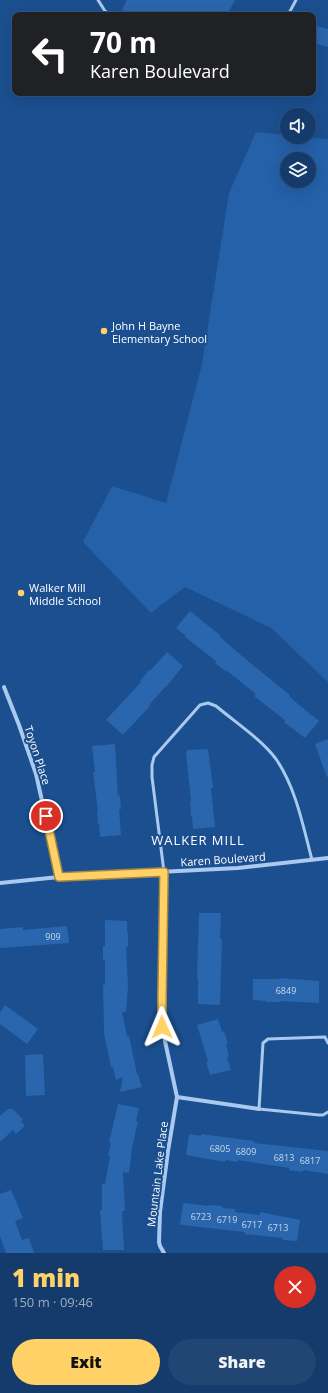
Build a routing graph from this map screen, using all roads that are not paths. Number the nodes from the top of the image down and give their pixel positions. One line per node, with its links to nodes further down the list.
1 (98, 0): 3 (lane)
2 (296, 0): 4 (lane)
3 (106, 12)
4 (290, 12)
5 (4, 687): 9 (street, Toyon Place)
6 (328, 858): 7 (street, Karen Boulevard)
7 (312, 860): 8 (street, Karen Boulevard); 8 (lane)
8 (164, 872): 9 (street, Karen Boulevard); 12 (street, Mountain Lake Place)
9 (59, 877): 10 (street, Karen Boulevard)
10 (0, 883)
11 (328, 1043): 13 (lane)
12 (177, 1097): 13 (street); 15 (street, Mountain Lake Place)
13 (260, 1108): 14 (lane)
14 (328, 1112)
15 (164, 1253)

